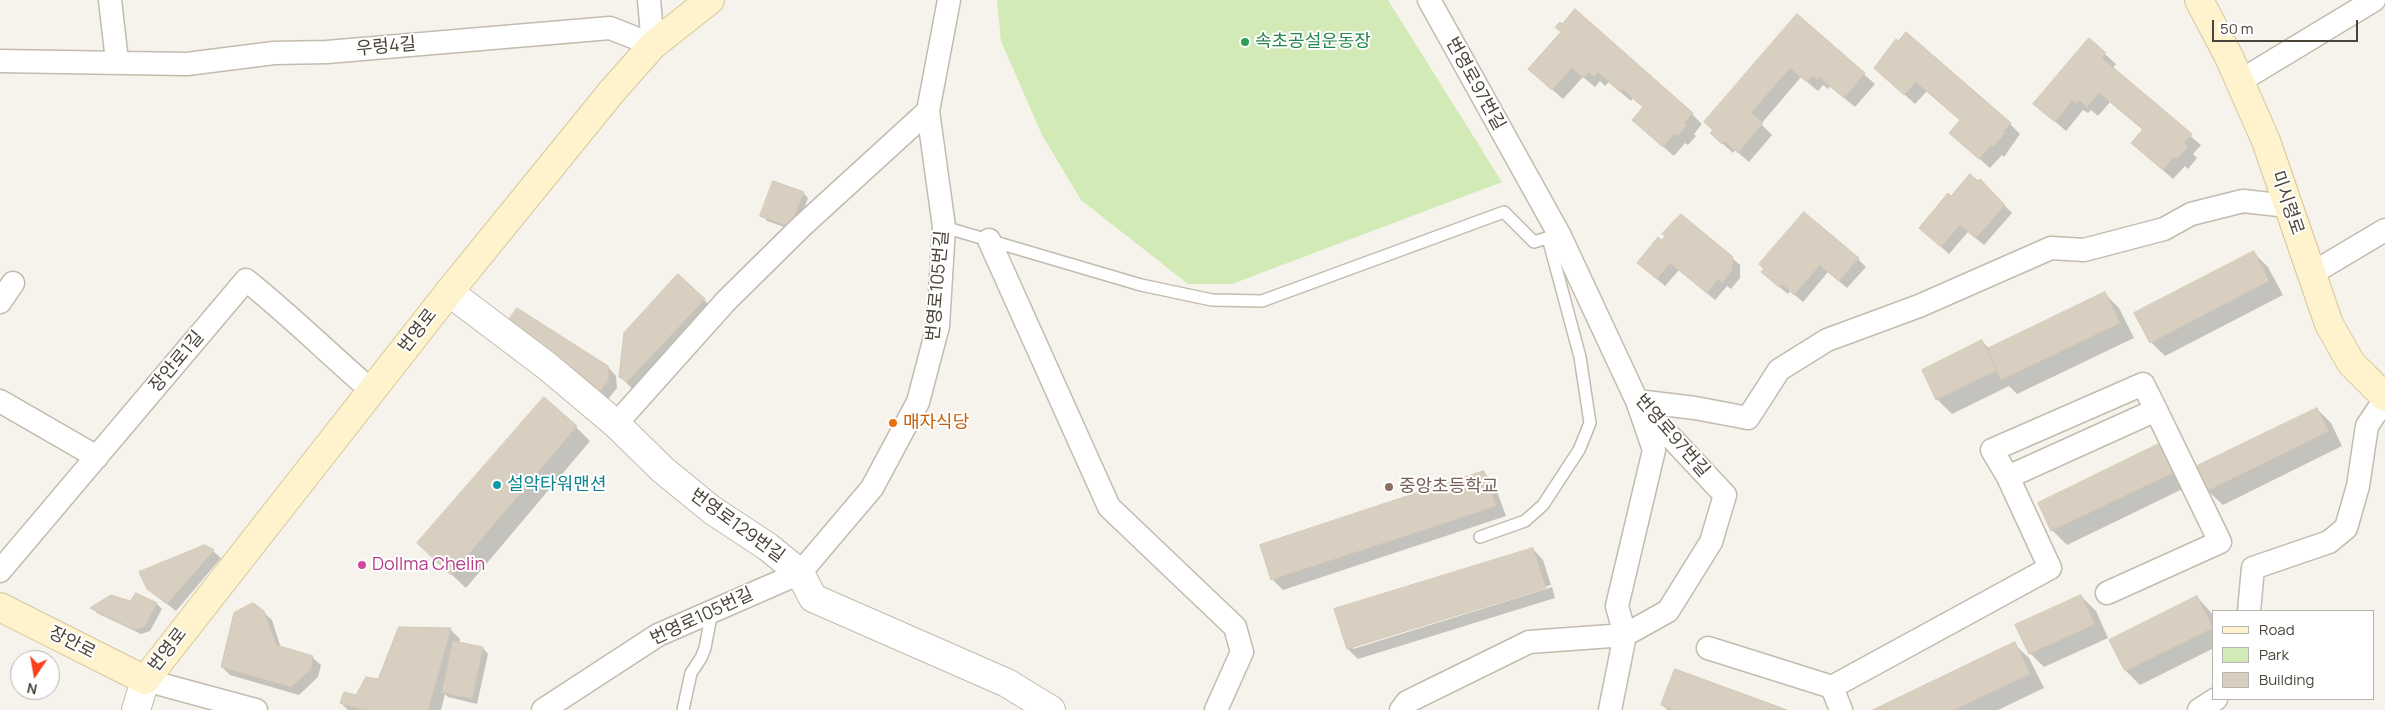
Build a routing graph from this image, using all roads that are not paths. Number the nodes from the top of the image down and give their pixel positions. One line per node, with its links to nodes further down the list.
1 (110, 0): 10 (street)
2 (649, 0): 8 (street)
3 (710, 0): 8 (main road, 번영로)
4 (949, 0): 12 (street, 번영로105번길)
5 (1428, 0): 16 (street, 번영로97번길)
6 (2199, 0): 11 (main road, 미시령로)
7 (2374, 0): 11 (street)
8 (653, 45): 10 (street, 우렁4길); 20 (main road, 번영로)
9 (0, 61): 10 (street, 우렁4길)
10 (117, 61)
11 (2240, 81): 13 (main road, 미시령로)
12 (928, 112): 14 (street, 번영로105번길); 27 (street)
13 (2288, 206): 18 (main road, 미시령로); 25 (street)
14 (944, 227): 17 (lane); 32 (street, 번영로105번길)
15 (2385, 230): 18 (street)
16 (1553, 236): 17 (lane); 25 (street, 번영로97번길); 30 (lane)
17 (989, 240): 47 (street)
18 (2311, 274): 23 (main road, 미시령로)
19 (13, 282): 21 (street)
20 (449, 292): 22 (main road, 번영로); 27 (street, 번영로129번길)
21 (0, 302)
22 (372, 391): 28 (street, 장안로1길); 39 (main road, 번영로)
23 (2385, 398): 35 (street)
24 (0, 400): 28 (street)
25 (1637, 401): 37 (street); 37 (street, 번영로97번길)
26 (2156, 410): 29 (street); 29 (street); 33 (street)
27 (616, 424): 32 (street, 번영로129번길)
28 (97, 457): 31 (street, 장안로1길)
29 (2008, 477): 40 (street)
30 (1480, 537)
31 (0, 572)
32 (800, 574): 36 (street, 번영로105번길); 46 (street, 번영로129번길)
33 (2107, 593)
34 (0, 607): 39 (main road, 장안로)
35 (2249, 610)
36 (712, 611): 44 (street, 번영로105번길); 45 (lane)
37 (1625, 635): 48 (street, 번영로97번길); 49 (street)
38 (1708, 648): 40 (street)
39 (144, 680): 42 (street, 번영로); 43 (street, 번영로)
40 (1832, 687): 50 (street)
41 (2214, 700): 51 (street)
42 (136, 710)
43 (256, 710)
44 (544, 710)
45 (684, 710)
46 (1052, 710)
47 (1216, 710)
48 (1402, 710)
49 (1610, 710)
50 (1841, 710)
51 (2199, 710)

